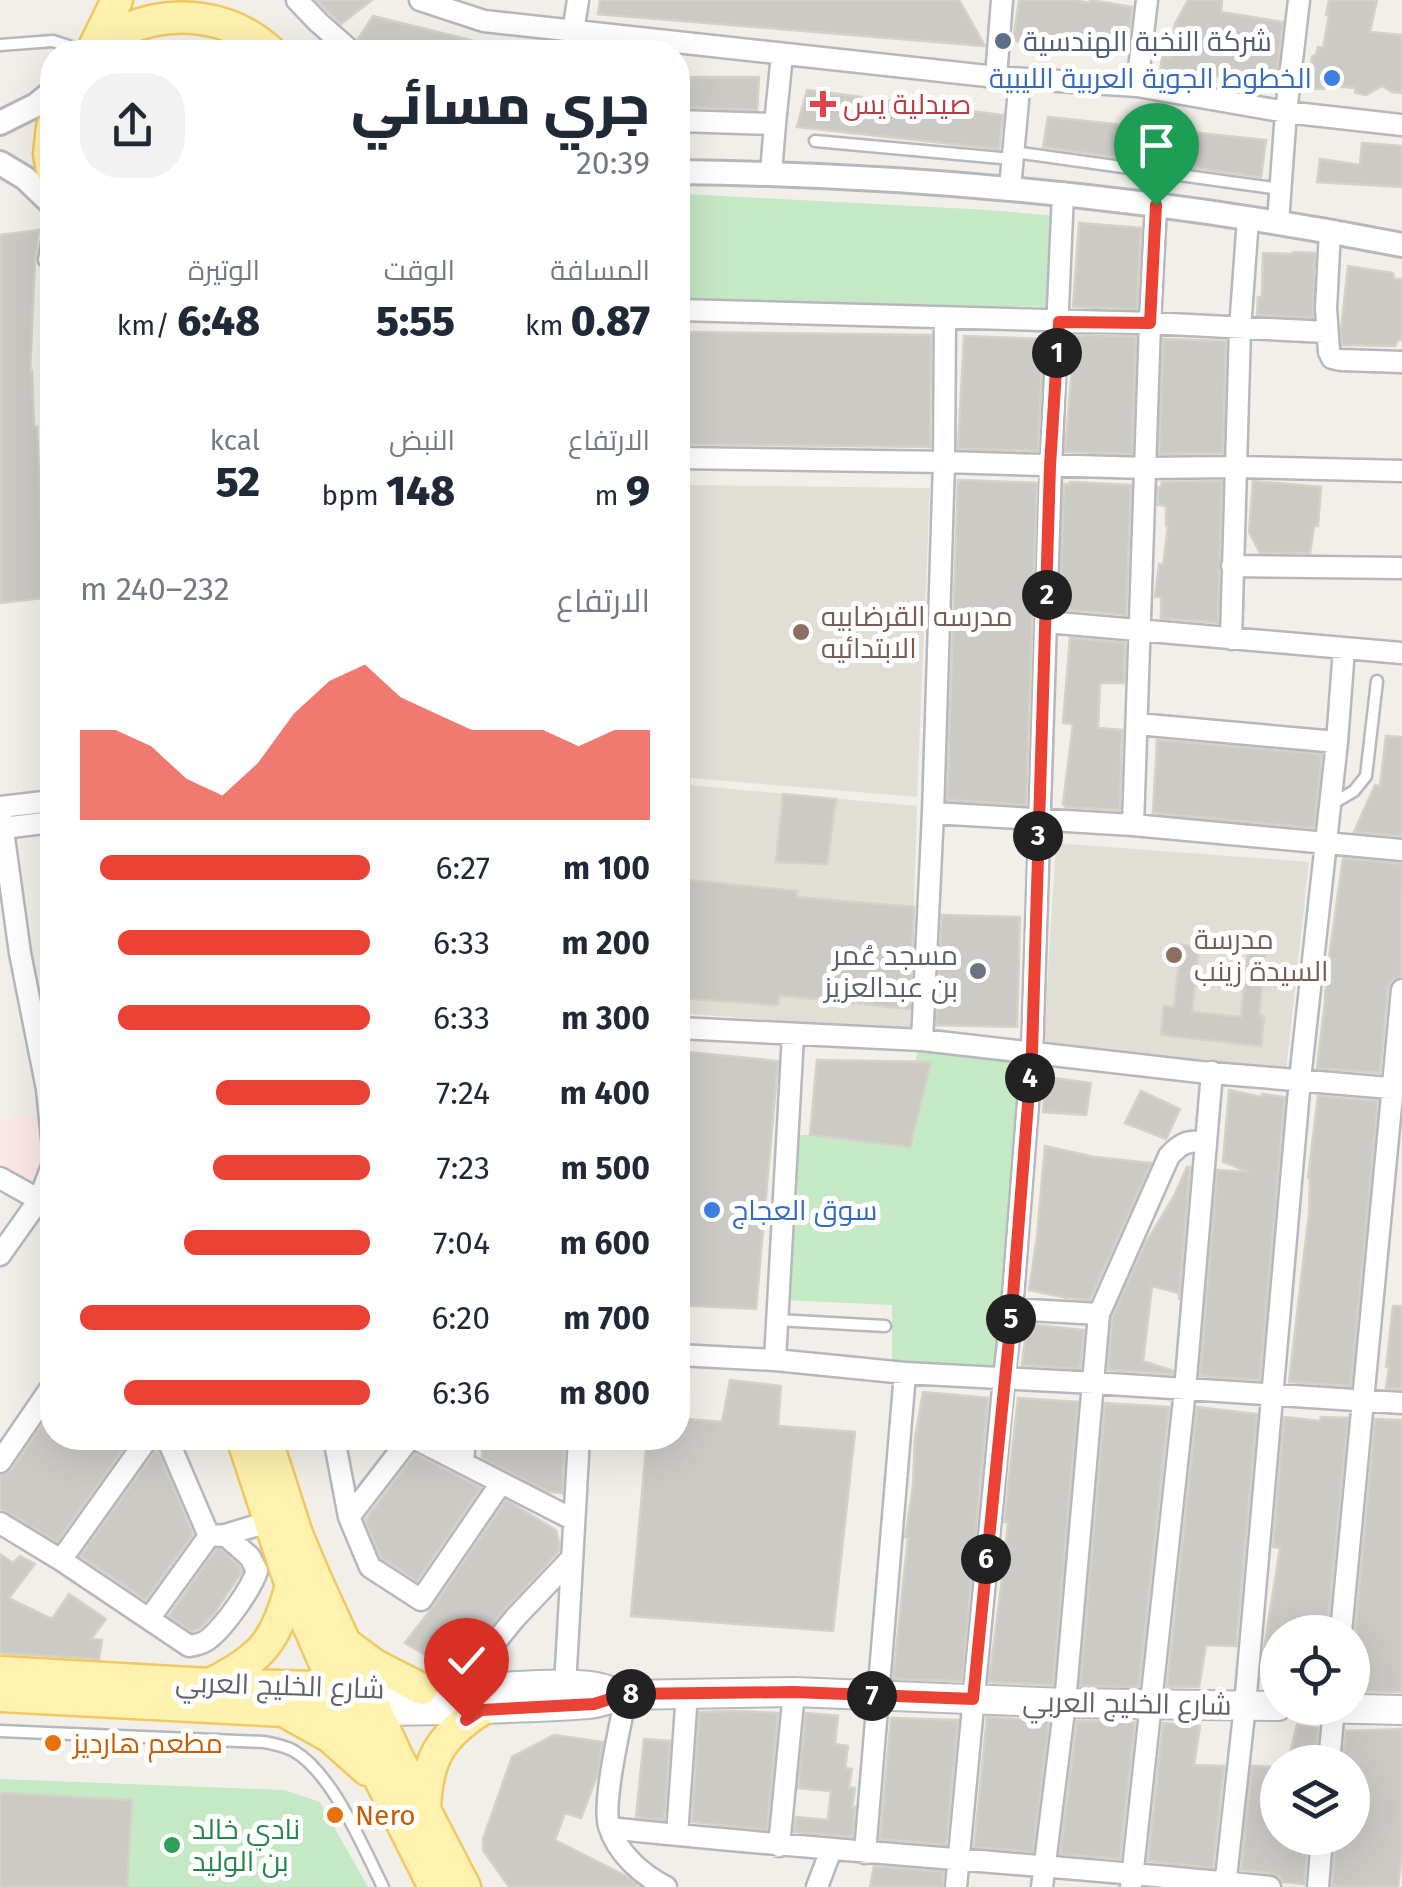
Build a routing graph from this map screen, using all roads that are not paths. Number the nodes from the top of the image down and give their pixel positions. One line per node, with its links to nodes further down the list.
1 (118, 0): 10 (main road)
2 (227, 0): 13 (main road)
3 (297, 0): 14 (street)
4 (578, 0): 9 (street)
5 (1002, 0): 21 (street)
6 (1147, 0): 23 (street)
7 (1299, 0): 25 (street)
8 (430, 2): 9 (street)
9 (574, 29): 15 (street); 16 (street)
10 (97, 40)
11 (108, 40): 12 (main road)
12 (254, 40)
13 (259, 40)
14 (338, 40)
15 (572, 40)
16 (662, 40)
17 (40, 42): 19 (lane)
18 (690, 44): 20 (street)
19 (0, 45)
20 (782, 55): 21 (street); 28 (street)
21 (996, 77): 22 (street)
22 (1020, 79): 23 (street); 31 (street)
23 (1137, 86): 25 (street)
24 (40, 101): 27 (street)
25 (1286, 112): 29 (street); 36 (street)
26 (690, 121): 28 (street)
27 (0, 124)
28 (775, 124): 34 (street)
29 (1402, 125)
30 (815, 141): 31 (lane)
31 (1013, 155): 35 (street); 36 (lane)
32 (0, 163): 37 (street)
33 (690, 172): 34 (street)
34 (771, 173): 35 (street)
35 (1010, 188): 38 (street)
36 (1282, 189): 41 (street)
37 (40, 192)
38 (1064, 192): 39 (street); 46 (street)
39 (1156, 205): 40 (street); 47 (street)
40 (1248, 218): 41 (street); 48 (street)
41 (1278, 222): 42 (street)
42 (1330, 231): 43 (street); 49 (street)
43 (1402, 245)
44 (690, 310): 45 (street)
45 (945, 318): 46 (street); 52 (street)
46 (1059, 322): 47 (street); 53 (street)
47 (1150, 323): 48 (street); 55 (street)
48 (1240, 329): 49 (street); 54 (street)
49 (1326, 332): 50 (street)
50 (1402, 362)
51 (690, 458): 52 (street)
52 (944, 462): 53 (street); 69 (street)
53 (1050, 466): 55 (street); 59 (street)
54 (1236, 467): 55 (street); 56 (street); 57 (street)
55 (1146, 468): 60 (street)
56 (1402, 471)
57 (1232, 566): 58 (street); 61 (street)
58 (1402, 568)
59 (1046, 622): 60 (street); 71 (street)
60 (1141, 632): 61 (street); 65 (street)
61 (1231, 639): 62 (street)
62 (1344, 649): 63 (street); 66 (street)
63 (1402, 653)
64 (1377, 681): 68 (lane)
65 (1137, 724): 66 (street); 73 (street)
66 (1338, 742): 68 (street)
67 (40, 804): 70 (street)
68 (1331, 804): 74 (street)
69 (933, 813): 71 (street); 81 (street)
70 (1, 815): 72 (street); 76 (street)
71 (1039, 819): 73 (street); 82 (street)
72 (40, 820)
73 (1132, 825): 74 (street)
74 (1326, 845): 75 (street); 84 (street)
75 (1402, 850)
76 (10, 954): 79 (street)
77 (1402, 990): 85 (street)
78 (690, 1029): 80 (street)
79 (40, 1033)
80 (793, 1035): 81 (street); 93 (street)
81 (922, 1040): 82 (street)
82 (1032, 1052): 83 (street); 91 (street)
83 (1212, 1072): 84 (street); 86 (street)
84 (1300, 1078): 85 (street); 101 (street)
85 (1397, 1088): 102 (street)
86 (1206, 1142): 92 (street); 100 (street)
87 (0, 1178): 88 (street)
88 (40, 1187)
89 (40, 1200): 90 (street)
90 (0, 1255)
91 (1012, 1309): 92 (street); 98 (street)
92 (1099, 1314): 99 (street)
93 (777, 1320): 94 (lane); 96 (street)
94 (885, 1326)
95 (690, 1356): 96 (street)
96 (775, 1360): 97 (street)
97 (905, 1373): 98 (street); 137 (street)
98 (1004, 1378): 99 (street); 139 (street)
99 (1094, 1383): 100 (street); 140 (street)
100 (1185, 1390): 101 (street); 141 (street)
101 (1272, 1396): 102 (street); 142 (street)
102 (1362, 1402): 104 (street); 125 (street)
103 (40, 1404): 114 (street)
104 (1402, 1404)
105 (139, 1450): 123 (street)
106 (173, 1450): 121 (street)
107 (246, 1450): 119 (main road)
108 (270, 1450): 127 (main road)
109 (336, 1450): 117 (street)
110 (402, 1450): 117 (street)
111 (438, 1450): 115 (street)
112 (464, 1450): 115 (street)
113 (578, 1450): 118 (street)
114 (0, 1462)
115 (463, 1462): 116 (street)
116 (501, 1483): 117 (street); 118 (street)
117 (349, 1517)
118 (574, 1520): 122 (street)
119 (268, 1522): 121 (street); 124 (main road)
120 (0, 1524): 123 (street)
121 (217, 1535): 126 (street); 126 (street)
122 (571, 1559): 130 (street); 132 (street)
123 (61, 1560): 126 (street)
124 (291, 1586): 129 (main road); 138 (main road)
125 (1342, 1615)
126 (148, 1619)
127 (348, 1646): 131 (main road); 138 (main road)
128 (0, 1672): 129 (main road, شارع الخليج العربي)
129 (208, 1684): 138 (main road, شارع الخليج العربي)
130 (565, 1686): 132 (main road, شارع الخليج العربي); 135 (main road, شارع الخليج العربي)
131 (422, 1689): 132 (main road, شارع الخليج العربي); 138 (main road, شارع الخليج العربي)
132 (458, 1690)
133 (794, 1692): 134 (main road, شارع الخليج العربي); 137 (main road, شارع الخليج العربي); 153 (street)
134 (688, 1693): 135 (main road, شارع الخليج العربي); 152 (street)
135 (622, 1695): 145 (main road, شارع الخليج العربي); 151 (street)
136 (0, 1696): 147 (main road, شارع الخليج العربي)
137 (877, 1696): 139 (main road, شارع الخليج العربي); 155 (street)
138 (355, 1699): 145 (main road, شارع الخليج العربي); 147 (main road, شارع الخليج العربي); 149 (main road); 150 (main road)
139 (973, 1699): 140 (main road, شارع الخليج العربي); 157 (street)
140 (1065, 1702): 141 (main road, شارع الخليج العربي); 158 (street)
141 (1150, 1703): 142 (main road, شارع الخليج العربي); 159 (street)
142 (1245, 1705): 143 (main road, شارع الخليج العربي); 160 (street)
143 (1260, 1705)
144 (1370, 1709): 146 (main road)
145 (481, 1710): 150 (main road)
146 (1402, 1710)
147 (285, 1711): 149 (main road)
148 (0, 1731): 161 (lane)
149 (379, 1781): 162 (main road)
150 (425, 1810): 163 (main road)
151 (610, 1828): 152 (street); 164 (street)
152 (677, 1835): 153 (street)
153 (779, 1846): 154 (street)
154 (831, 1850): 155 (street); 165 (street)
155 (865, 1853): 157 (street)
156 (1321, 1855): 169 (street)
157 (958, 1858): 158 (street); 166 (street)
158 (1044, 1865): 159 (street); 167 (street)
159 (1132, 1881): 160 (street)
160 (1226, 1885): 168 (street)
161 (383, 1887)
162 (434, 1887)
163 (465, 1887)
164 (666, 1887)
165 (817, 1887)
166 (956, 1887)
167 (1042, 1887)
168 (1270, 1887)
169 (1318, 1887)

